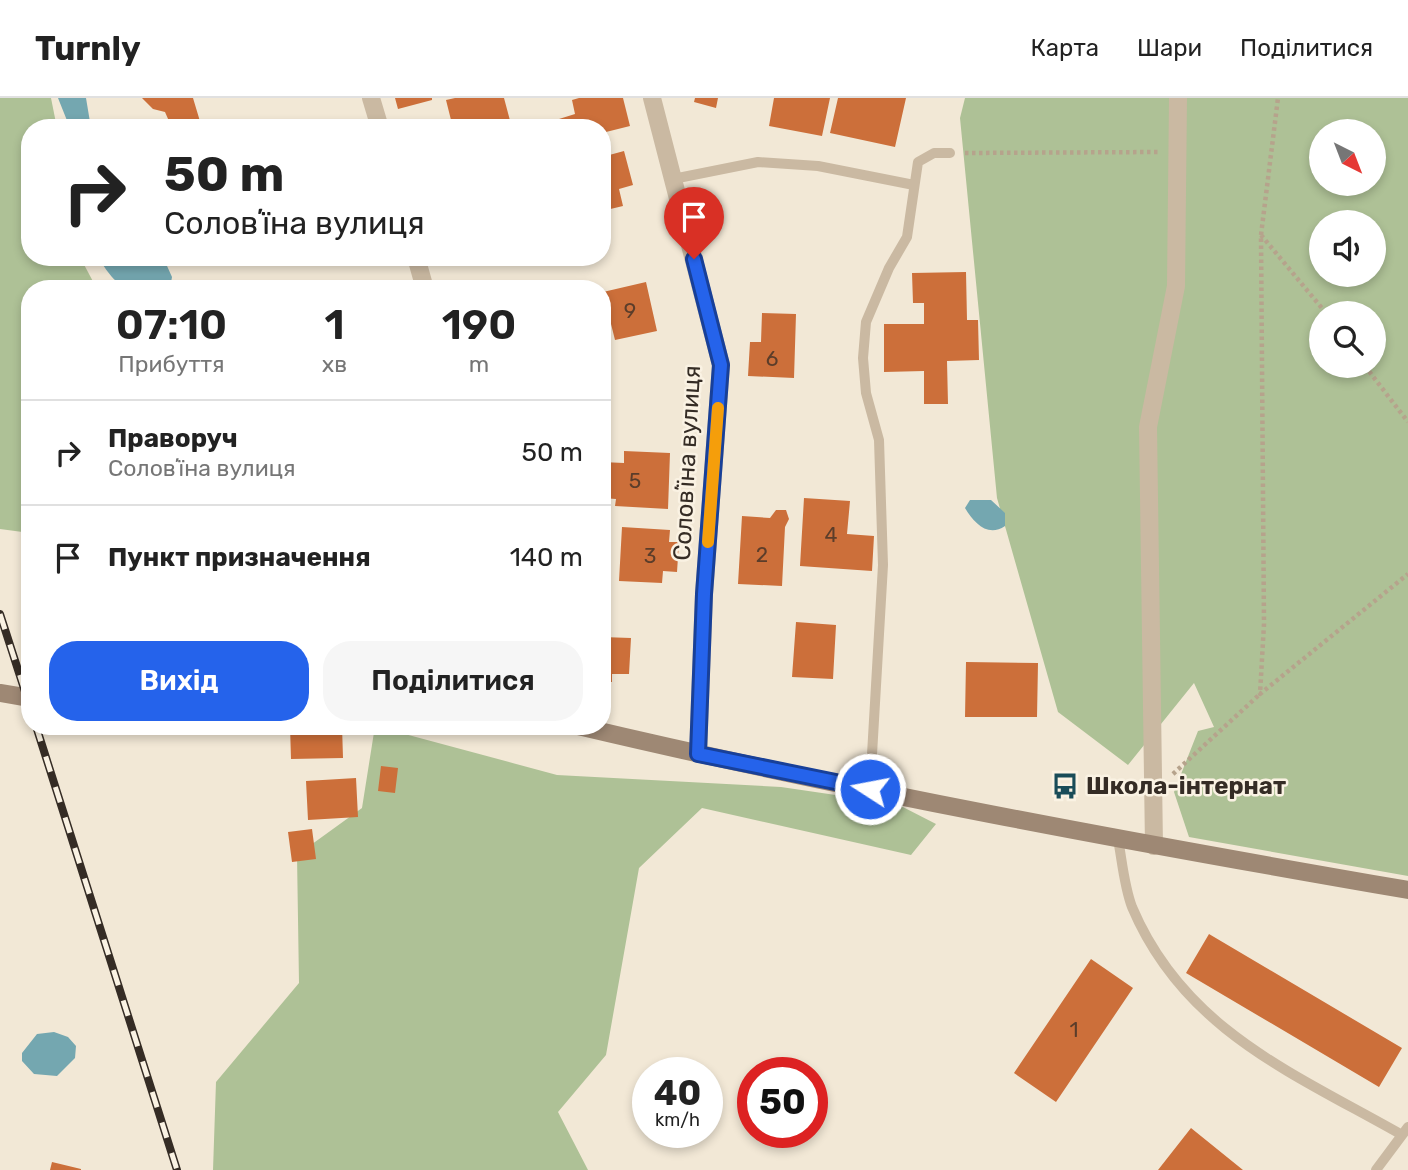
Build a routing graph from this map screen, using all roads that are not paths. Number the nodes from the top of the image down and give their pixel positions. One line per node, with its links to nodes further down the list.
1 (371, 98): 4 (street)
2 (653, 98): 6 (street, Соловʼїна вулиця)
3 (1178, 98): 14 (street)
4 (377, 119)
5 (950, 153): 7 (lane)
6 (673, 179): 7 (lane); 11 (street, Соловʼїна вулиця)
7 (914, 185): 12 (lane)
8 (0, 693): 9 (main road)
9 (21, 696)
10 (611, 734): 11 (main road)
11 (698, 754): 12 (main road)
12 (870, 789): 13 (main road)
13 (1118, 839): 14 (main road); 16 (lane)
14 (1153, 846): 15 (main road)
15 (1408, 890)
16 (1405, 1131): 17 (lane)
17 (1376, 1170)

